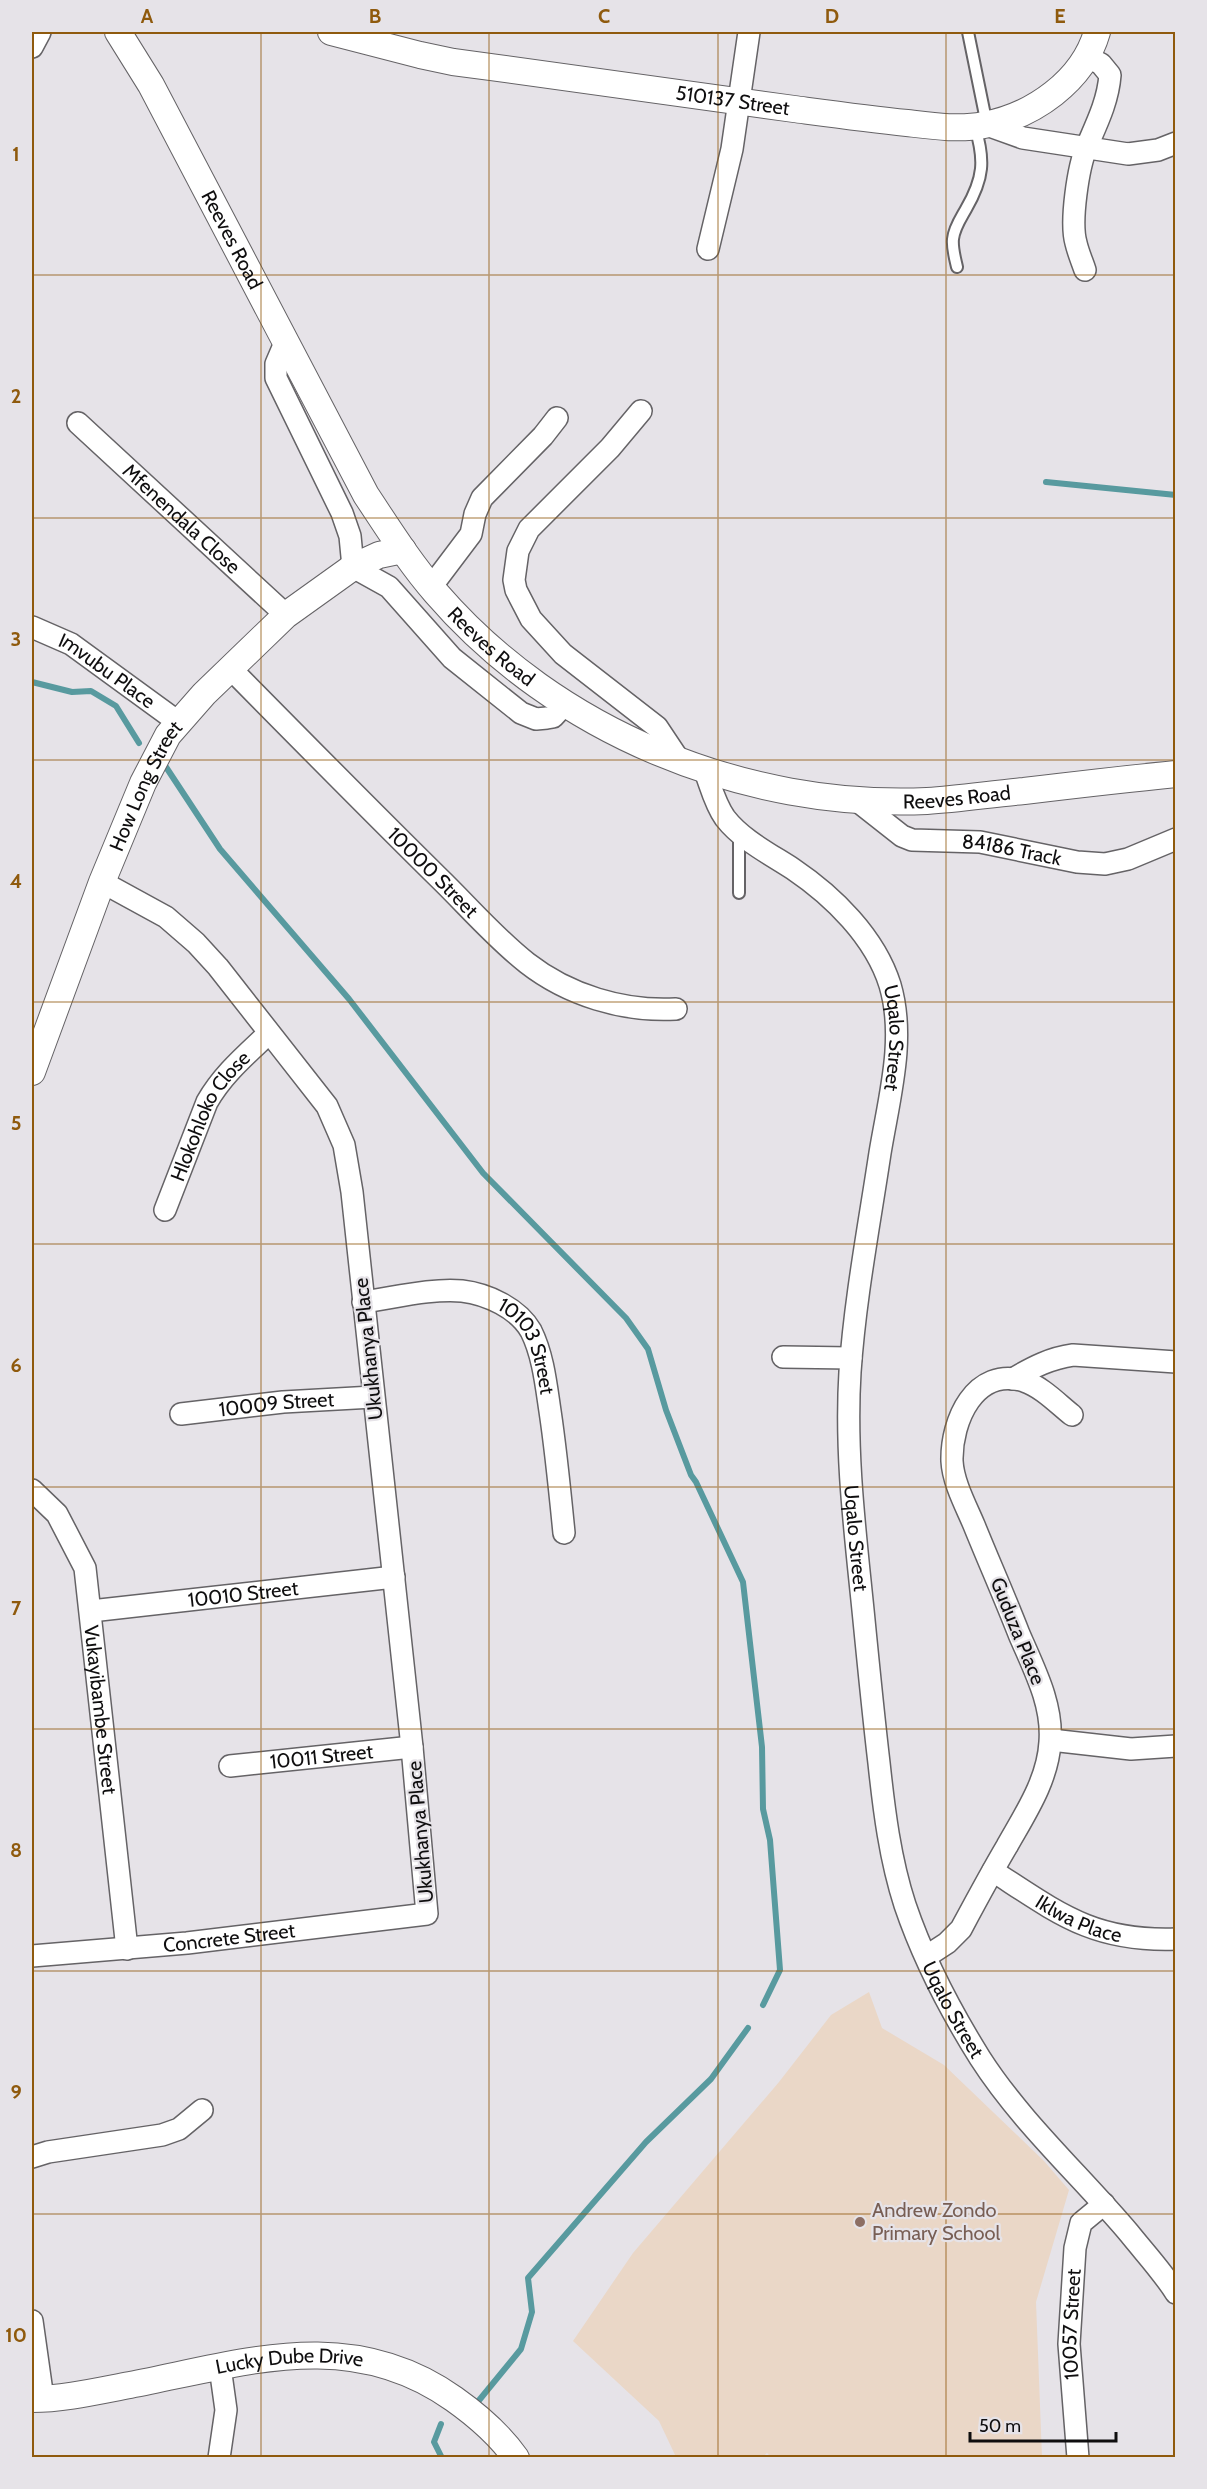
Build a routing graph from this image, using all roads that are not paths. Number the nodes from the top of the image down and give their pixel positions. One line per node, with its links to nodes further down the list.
1 (40, 32): 7 (street)
2 (331, 32): 9 (street, 510137 Street)
3 (749, 32): 9 (street)
4 (968, 32): 10 (lane)
5 (1097, 32): 8 (street, 510137 Street)
6 (122, 33): 16 (street, Reeves Road)
7 (32, 47)
8 (1086, 56): 10 (street, 510137 Street); 12 (street)
9 (740, 102): 10 (street, 510137 Street); 13 (street)
10 (981, 126): 12 (street); 14 (lane)
11 (1176, 143): 12 (street)
12 (1086, 148): 15 (street)
13 (708, 249)
14 (957, 267)
15 (1085, 270)
16 (285, 343): 20 (street, Reeves Road); 21 (street)
17 (641, 411): 28 (street)
18 (557, 418): 22 (street)
19 (78, 423): 23 (street, Mfenendala Close)
20 (403, 550): 21 (street, How Long Street); 22 (street, Reeves Road)
21 (353, 567): 23 (street, How Long Street); 26 (street)
22 (431, 587): 26 (street, Reeves Road)
23 (286, 615): 25 (street, How Long Street)
24 (32, 627): 27 (street, Imvubu Place)
25 (230, 668): 27 (street, How Long Street); 36 (street, 10000 Street)
26 (565, 704): 28 (street, Reeves Road)
27 (178, 722): 34 (street, How Long Street)
28 (679, 760): 29 (street, Reeves Road)
29 (705, 771): 31 (street, Reeves Road); 32 (street, Uqalo Street)
30 (1176, 774): 31 (street, Reeves Road)
31 (855, 800): 33 (street, 84186 Track)
32 (739, 831): 35 (lane); 42 (street, Uqalo Street)
33 (1176, 839)
34 (102, 882): 37 (street, Ukukhanya Place); 38 (street, How Long Street)
35 (739, 893)
36 (675, 1009)
37 (269, 1033): 39 (street, Hlokohloko Close); 40 (street, Ukukhanya Place)
38 (32, 1072)
39 (165, 1210)
40 (363, 1302): 45 (street, Ukukhanya Place); 49 (street, 10103 Street)
41 (783, 1357): 42 (street)
42 (851, 1358): 61 (street, Uqalo Street)
43 (1176, 1362): 44 (street, Guduza Place)
44 (1014, 1379): 47 (street); 52 (street, Guduza Place)
45 (373, 1397): 46 (street, 10009 Street); 50 (street, Ukukhanya Place)
46 (181, 1414)
47 (1072, 1415)
48 (32, 1490): 51 (street, Vukayibambe Street)
49 (564, 1533)
50 (394, 1577): 51 (street, 10010 Street); 54 (street, Ukukhanya Place)
51 (91, 1611): 59 (street, Vukayibambe Street)
52 (1051, 1740): 53 (street); 56 (street, Guduza Place)
53 (1176, 1746)
54 (412, 1747): 55 (street, 10011 Street); 57 (street, Ukukhanya Place)
55 (230, 1766)
56 (993, 1871): 58 (street, Iklwa Place); 61 (street, Guduza Place)
57 (427, 1914): 59 (street, Concrete Street)
58 (1176, 1939)
59 (127, 1949): 60 (street, Concrete Street)
60 (32, 1956)
61 (927, 1956): 64 (street, Uqalo Street)
62 (202, 2110): 63 (street)
63 (32, 2157)
64 (1104, 2204): 65 (street, Uqalo Street); 71 (street, 10057 Street)
65 (1172, 2279)
66 (32, 2321): 68 (street)
67 (220, 2367): 68 (street, Lucky Dube Drive); 69 (street); 70 (street, Lucky Dube Drive)
68 (37, 2399)
69 (219, 2457)
70 (516, 2457)
71 (1078, 2457)

